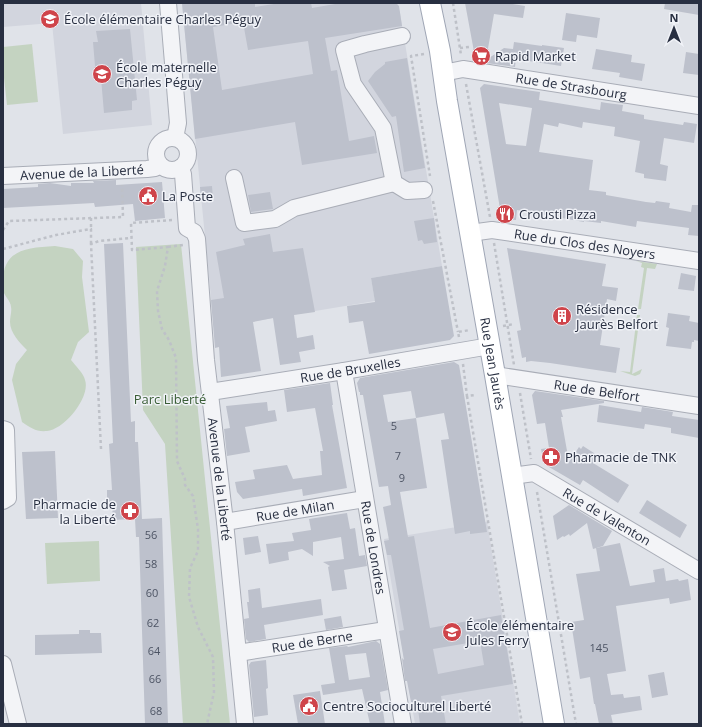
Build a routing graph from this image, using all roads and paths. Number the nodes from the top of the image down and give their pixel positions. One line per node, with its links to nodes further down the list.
1 (168, 3): 12 (street)
2 (430, 3): 9 (main road, Rue Jean Jaurès)
3 (452, 3): 6 (path)
4 (402, 36): 18 (street)
5 (469, 47): 6 (path)
6 (460, 48): 7 (path); 8 (path)
7 (454, 49)
8 (462, 59)
9 (443, 73): 11 (street, Rue de Strasbourg); 25 (main road, Rue Jean Jaurès)
10 (466, 82): 21 (path)
11 (699, 106)
12 (176, 138): 13 (street); 14 (street)
13 (160, 165): 14 (street); 15 (street, Avenue de la Liberté)
14 (180, 168): 42 (street, Avenue de la Liberté)
15 (121, 170): 16 (street, Avenue de la Liberté); 20 (path)
16 (3, 176)
17 (234, 178): 18 (street)
18 (394, 183): 19 (street)
19 (424, 190)
20 (91, 218): 23 (path); 24 (path)
21 (490, 218)
22 (175, 220): 26 (path)
23 (91, 229): 28 (path); 29 (path)
24 (3, 230)
25 (470, 233): 30 (street, Rue du Clos des Noyers); 36 (main road, Rue Jean Jaurès)
26 (131, 238): 28 (path); 59 (path)
27 (494, 240): 32 (path)
28 (91, 244): 47 (path)
29 (3, 249)
30 (699, 262)
31 (514, 324): 32 (path)
32 (508, 325): 33 (path); 38 (path)
33 (500, 326)
34 (470, 330): 35 (path)
35 (459, 340)
36 (490, 346): 39 (street, Rue de Bruxelles); 40 (main road, Rue Jean Jaurès)
37 (462, 361): 44 (path)
38 (515, 368)
39 (344, 371): 42 (street, Rue de Bruxelles); 51 (street, Rue de Londres)
40 (495, 374): 45 (street, Rue de Belfort); 49 (main road, Rue Jean Jaurès)
41 (519, 391): 48 (path)
42 (210, 392): 53 (street, Avenue de la Liberté)
43 (474, 395): 44 (path)
44 (467, 396): 62 (path)
45 (699, 406)
46 (3, 429): 52 (street)
47 (101, 449)
48 (532, 462)
49 (512, 476): 54 (street, Rue de Valenton); 63 (main road, Rue Jean Jaurès)
50 (536, 491): 64 (path)
51 (366, 499): 53 (street, Rue de Milan); 55 (street, Rue de Londres)
52 (3, 501)
53 (225, 522): 56 (street, Avenue de la Liberté)
54 (699, 571)
55 (386, 630): 56 (street, Rue de Berne); 61 (street, Rue de Londres)
56 (238, 653): 60 (street, Avenue de la Liberté)
57 (3, 664): 58 (street)
58 (18, 724)
59 (207, 724)
60 (244, 724)
61 (403, 724)
62 (522, 724)
63 (554, 724)
64 (576, 724)

